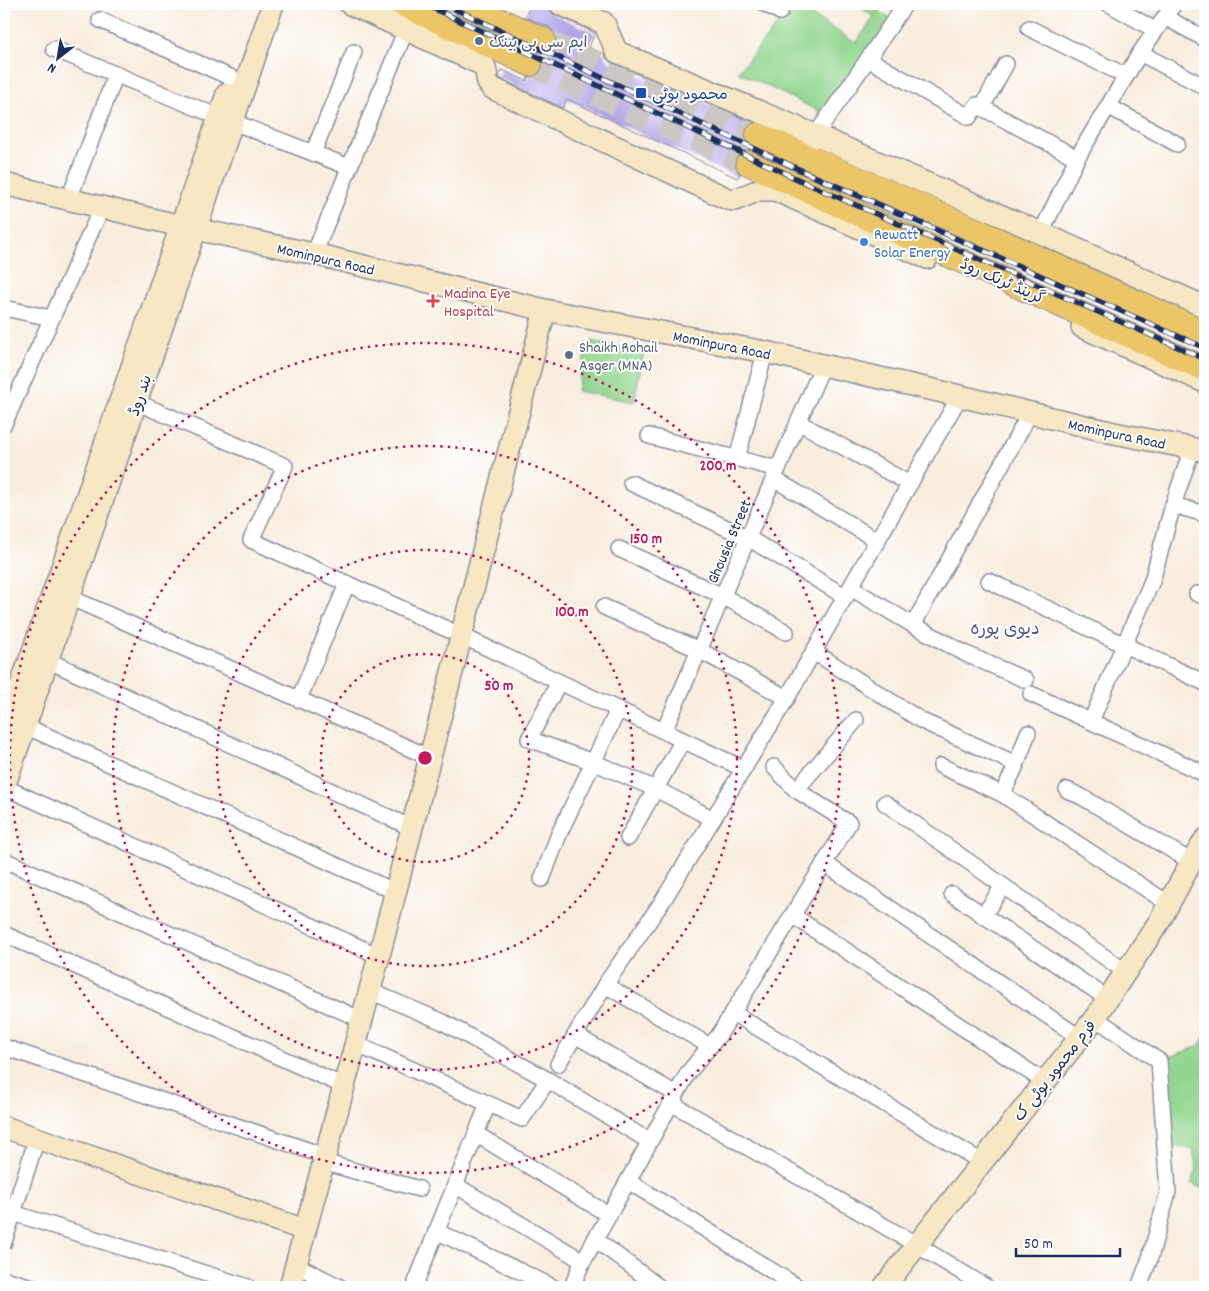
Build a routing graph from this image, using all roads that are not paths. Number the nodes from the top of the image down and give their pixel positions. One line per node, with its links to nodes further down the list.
1 (258, 4): 26 (street, بند روڈ)
2 (274, 4): 30 (street, بند روڈ)
3 (350, 4): 11 (street)
4 (464, 4): 17 (main road)
5 (560, 4): 32 (street)
6 (765, 4): 10 (street)
7 (905, 4): 21 (street)
8 (1108, 4): 15 (street)
9 (1174, 4): 12 (street)
10 (780, 12)
11 (407, 14): 22 (main road); 38 (street); 55 (street)
12 (1165, 17): 15 (street); 16 (street)
13 (100, 20): 26 (street)
14 (1029, 28): 25 (street)
15 (1156, 30): 20 (street)
16 (1205, 38)
17 (543, 40)
18 (54, 49): 24 (street)
19 (354, 52): 34 (street)
20 (1140, 53): 25 (street); 27 (street)
21 (868, 59): 29 (street); 32 (street)
22 (530, 64)
23 (1006, 64): 29 (street)
24 (116, 74): 30 (street); 40 (street)
25 (1126, 76): 28 (street)
26 (232, 78): 30 (street, بند روڈ)
27 (1205, 87)
28 (1108, 106): 33 (street); 36 (street)
29 (982, 108): 36 (street)
30 (226, 119): 34 (street); 42 (street, بند روڈ)
31 (758, 135): 35 (main road)
32 (816, 135): 35 (street); 44 (street)
33 (1177, 144)
34 (313, 153): 38 (street)
35 (803, 155): 43 (main road)
36 (1077, 158): 44 (street)
37 (748, 163): 46 (main road, گرینڈ ٹرنک روڈ)
38 (349, 167): 45 (street)
39 (4, 184): 40 (street, Mominpura Road)
40 (69, 199): 41 (street, Mominpura Road)
41 (102, 207): 42 (street, Mominpura Road); 50 (street)
42 (188, 227): 45 (street, Mominpura Road); 57 (street, بند روڈ); 95 (street, بند روڈ)
43 (971, 228): 46 (main road); 51 (main road)
44 (1041, 233): 47 (street)
45 (314, 254): 49 (street, Mominpura Road)
46 (955, 258): 54 (main road, گرینڈ ٹرنک روڈ)
47 (1205, 307)
48 (4, 308): 50 (street)
49 (545, 310): 52 (street, Mominpura Road); 80 (street)
50 (52, 318): 59 (street)
51 (1205, 333)
52 (764, 352): 53 (street, Mominpura Road); 63 (street)
53 (823, 365): 56 (street, Mominpura Road); 60 (street, Ghousia Street)
54 (1205, 369)
55 (1205, 382)
56 (960, 396): 58 (street, Mominpura Road); 66 (street)
57 (136, 402): 73 (street); 75 (street, بند روڈ)
58 (1030, 413): 62 (street, Mominpura Road); 78 (street)
59 (5, 417)
60 (798, 422): 64 (street, Ghousia Street); 66 (street)
61 (649, 436): 63 (street)
62 (1199, 450): 67 (street)
63 (737, 459): 64 (street)
64 (776, 474): 69 (street, Ghousia Street); 70 (street)
65 (631, 483): 69 (street)
66 (910, 484): 70 (street)
67 (1173, 505): 68 (street); 81 (street)
68 (1205, 514)
69 (748, 538): 74 (street); 76 (street, Ghousia Street)
70 (878, 541): 74 (street)
71 (619, 549): 76 (street)
72 (989, 581): 81 (street)
73 (347, 584): 80 (street); 88 (street)
74 (848, 592): 78 (street); 83 (street)
75 (69, 596): 84 (street, بند روڈ); 88 (street)
76 (723, 596): 79 (street); 82 (street, Ghousia Street)
77 (604, 606): 82 (street)
78 (913, 625): 91 (street)
79 (786, 632)
80 (462, 636): 85 (street); 97 (street)
81 (1124, 645): 86 (street); 91 (street)
82 (699, 650): 87 (street); 93 (street, Ghousia Street)
83 (814, 652): 87 (street); 99 (street)
84 (47, 660): 92 (street, بند روڈ); 111 (street)
85 (559, 682): 89 (street); 98 (street)
86 (1205, 684)
87 (787, 698): 102 (street)
88 (299, 699): 97 (street)
89 (618, 710): 93 (street); 98 (street)
90 (856, 720): 106 (street)
91 (1091, 721): 103 (street)
92 (25, 726): 104 (street, بند روڈ); 119 (street)
93 (664, 731): 96 (street)
94 (1028, 733): 99 (street)
95 (4, 734)
96 (683, 740): 102 (street); 105 (street)
97 (430, 758): 111 (street)
98 (593, 762): 105 (street); 117 (street)
99 (1016, 764): 108 (street)
100 (941, 766): 108 (street)
101 (774, 767): 106 (street)
102 (744, 768): 110 (street)
103 (1205, 774)
104 (4, 787): 125 (street)
105 (656, 789): 110 (street); 112 (street)
106 (796, 790): 116 (street)
107 (1067, 790): 115 (street)
108 (1002, 794): 121 (street)
109 (885, 803): 118 (street)
110 (713, 819): 127 (street)
111 (412, 828): 119 (street)
112 (628, 838)
113 (1205, 840): 115 (street, فرم محمود بوٹی ک)
114 (4, 860): 132 (street)
115 (1192, 862): 121 (street, فرم محمود بوٹی ک)
116 (824, 863): 122 (street); 134 (street)
117 (542, 879)
118 (1003, 886): 123 (street); 126 (street)
119 (396, 892): 125 (street)
120 (952, 894): 123 (street)
121 (1169, 904): 126 (street, فرم محمود بوٹی ک)
122 (792, 915): 130 (street); 140 (street)
123 (983, 916): 129 (street)
124 (4, 934): 141 (street)
125 (380, 956): 128 (street)
126 (1126, 972): 129 (street, فرم محمود بوٹی ک)
127 (605, 985): 133 (street); 136 (street)
128 (370, 991): 132 (street); 139 (street)
129 (1108, 999): 131 (street, فرم محمود بوٹی ک)
130 (733, 1012): 136 (street); 149 (street)
131 (1095, 1018): 134 (street, فرم محمود بوٹی ک); 174 (street)
132 (362, 1020): 135 (street)
133 (575, 1035): 138 (street); 142 (street)
134 (1080, 1038): 140 (street, فرم محمود بوٹی ک)
135 (356, 1044): 141 (street); 143 (street)
136 (710, 1046): 142 (street)
137 (4, 1047): 148 (street)
138 (558, 1064)
139 (548, 1080): 143 (street); 147 (street)
140 (1045, 1082): 149 (street, فرم محمود بوٹی ک)
141 (344, 1086): 148 (street)
142 (673, 1099): 147 (street); 159 (street)
143 (488, 1104): 145 (street)
144 (4, 1127): 146 (street)
145 (476, 1134): 151 (street); 154 (street)
146 (37, 1138): 153 (street); 155 (street)
147 (649, 1141): 150 (street)
148 (324, 1159): 152 (street); 155 (street)
149 (982, 1162): 159 (street, فرم محمود بوٹی ک)
150 (628, 1180): 154 (street); 171 (street)
151 (455, 1185): 156 (street); 160 (street)
152 (419, 1189)
153 (13, 1214): 158 (street); 165 (street)
154 (609, 1215): 157 (street)
155 (305, 1230): 161 (street)
156 (436, 1231): 163 (street); 168 (street)
157 (595, 1239): 160 (street); 170 (street)
158 (4, 1242)
159 (917, 1245): 172 (street, فرم محمود بوٹی ک); 173 (street)
160 (583, 1261): 169 (street)
161 (296, 1265): 166 (street); 167 (street)
162 (4, 1279): 164 (street)
163 (416, 1282)
164 (32, 1287)
165 (248, 1287)
166 (290, 1287)
167 (340, 1287)
168 (553, 1287)
169 (572, 1287)
170 (659, 1287)
171 (798, 1287)
172 (884, 1287)
173 (986, 1287)
174 (1139, 1287)

